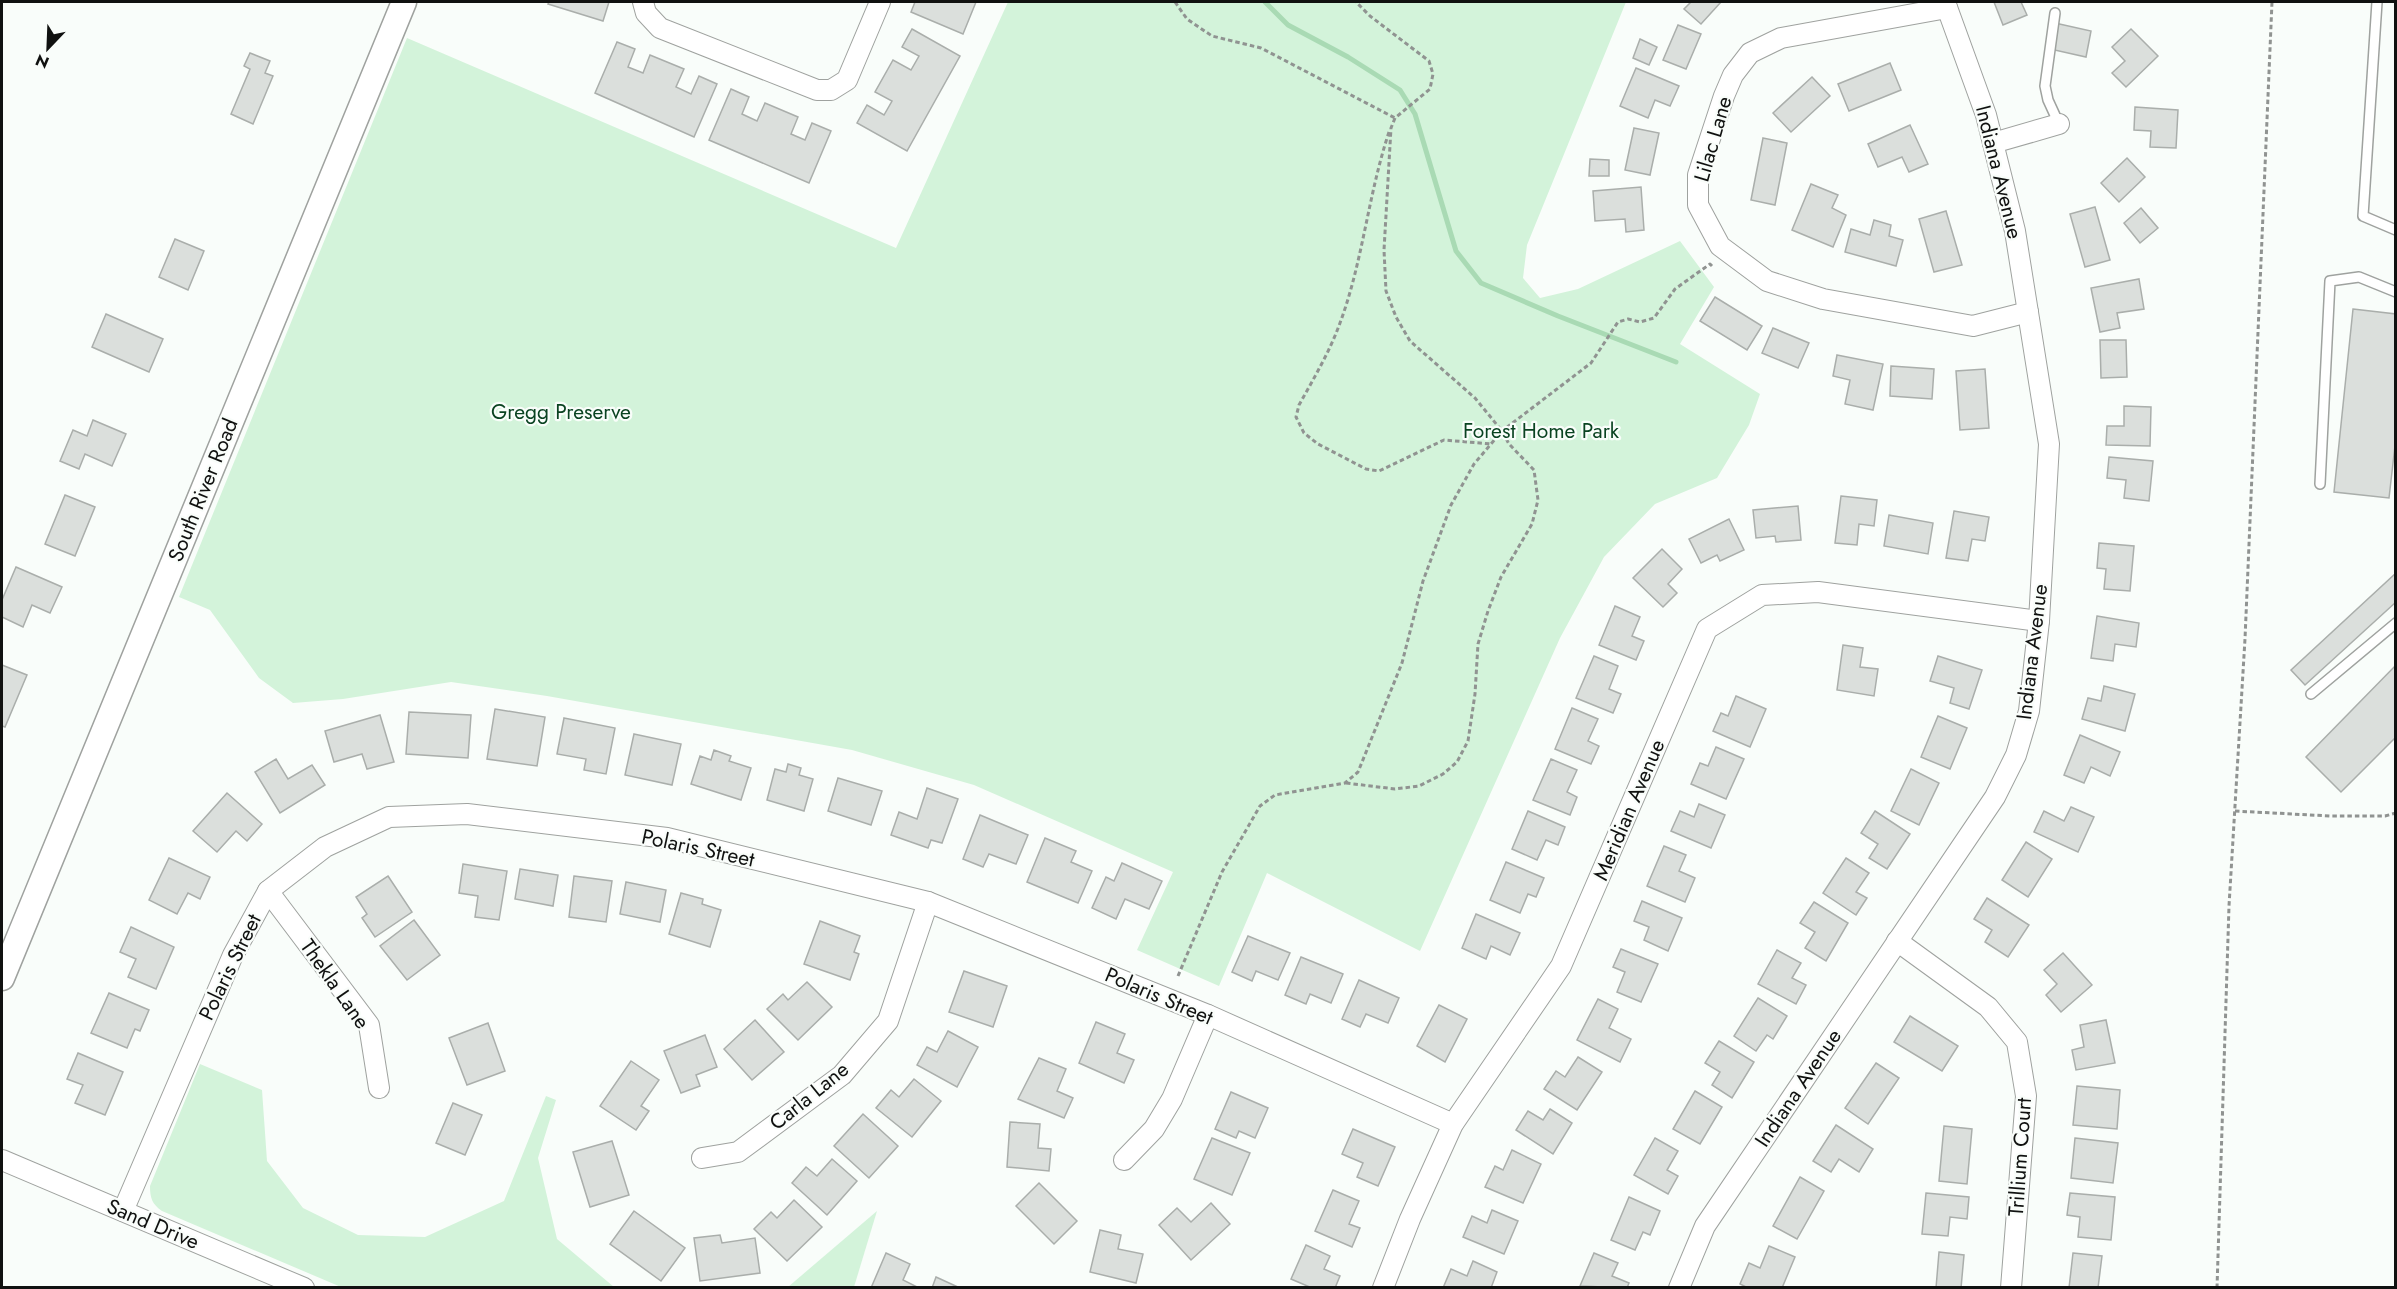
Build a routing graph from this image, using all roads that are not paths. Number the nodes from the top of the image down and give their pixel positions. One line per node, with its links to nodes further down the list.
1 (404, 2): 19 (street, South River Road)
2 (643, 2): 3 (street)
3 (880, 2)
4 (2377, 2): 9 (lane)
5 (1946, 5): 8 (street, Indiana Avenue); 11 (street, Lilac Lane)
6 (2055, 13): 7 (lane)
7 (2059, 124): 8 (street)
8 (1993, 142): 11 (street, Indiana Avenue)
9 (2396, 230)
10 (2396, 292): 12 (lane)
11 (2028, 312): 13 (street, Indiana Avenue)
12 (2320, 484)
13 (2039, 621): 18 (street, Indiana Avenue); 22 (street, Meridian Avenue)
14 (2396, 623): 15 (lane)
15 (2311, 694)
16 (268, 891): 17 (street, Polaris Street); 21 (street, Thekla Lane); 26 (street, Polaris Street)
17 (928, 902): 20 (street, Polaris Street); 23 (street, Carla Lane)
18 (1897, 941): 29 (street, Indiana Avenue); 30 (street, Trillium Court)
19 (2, 978)
20 (1208, 1016): 22 (street, Polaris Street); 25 (street)
21 (379, 1088)
22 (1453, 1124): 28 (street, Meridian Avenue)
23 (702, 1158)
24 (2, 1160): 26 (street, Sand Drive)
25 (1124, 1160)
26 (123, 1211): 27 (street, Sand Drive)
27 (304, 1287)
28 (1383, 1287)
29 (1679, 1287)
30 (2011, 1287)

